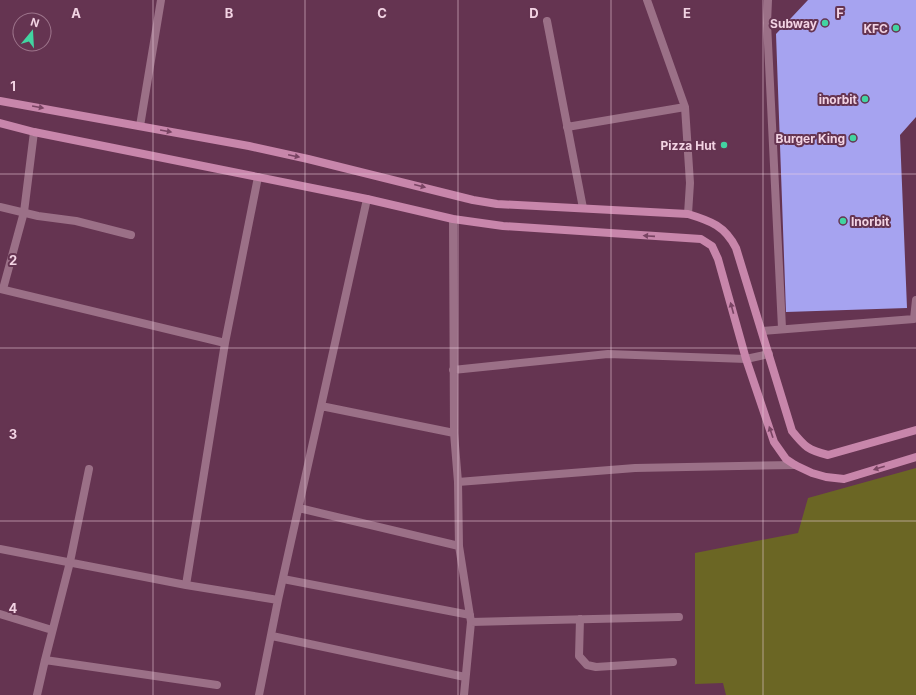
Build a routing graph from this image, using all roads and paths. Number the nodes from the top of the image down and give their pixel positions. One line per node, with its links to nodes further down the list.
1 (161, 0): 8 (street)
2 (647, 0): 6 (street)
3 (768, 0): 21 (street)
4 (547, 21): 9 (street)
5 (0, 100): 8 (street, one-way to 8)
6 (685, 107): 9 (street); 16 (street)
7 (0, 123): 10 (street)
8 (140, 126): 14 (street, one-way to 14)
9 (567, 127): 14 (street)
10 (34, 132): 11 (street); 15 (street)
11 (258, 177): 12 (street); 23 (street)
12 (368, 199): 17 (street); 27 (street)
13 (0, 207): 15 (street)
14 (583, 208): 16 (street)
15 (24, 212): 18 (street); 19 (street)
16 (688, 214): 22 (street)
17 (453, 219): 25 (street, one-way to 17); 26 (street)
18 (131, 235)
19 (2, 289): 23 (street)
20 (916, 300): 21 (street)
21 (782, 328): 22 (street)
22 (762, 331): 24 (street)
23 (225, 343): 39 (street)
24 (769, 354): 25 (street); 28 (street)
25 (746, 359): 26 (street); 31 (street, one-way to 25)
26 (453, 370): 29 (street)
27 (321, 406): 29 (street); 34 (street)
28 (916, 430)
29 (454, 433): 33 (street)
30 (916, 457): 31 (street, one-way to 31)
31 (795, 465): 33 (street)
32 (89, 469): 37 (street)
33 (458, 482): 35 (street)
34 (299, 508): 35 (street); 38 (street)
35 (459, 546): 43 (street)
36 (0, 549): 37 (street)
37 (70, 562): 39 (street); 45 (street)
38 (282, 579): 40 (street); 43 (street)
39 (186, 585): 40 (street)
40 (278, 600): 46 (street)
41 (0, 614): 45 (street)
42 (679, 617): 44 (street)
43 (470, 618): 44 (street); 49 (street)
44 (580, 619): 48 (street)
45 (52, 630): 47 (street)
46 (272, 636): 49 (street); 52 (street)
47 (45, 660): 50 (street); 51 (street)
48 (673, 662)
49 (465, 677): 53 (street)
50 (217, 685)
51 (38, 695)
52 (259, 695)
53 (464, 695)

